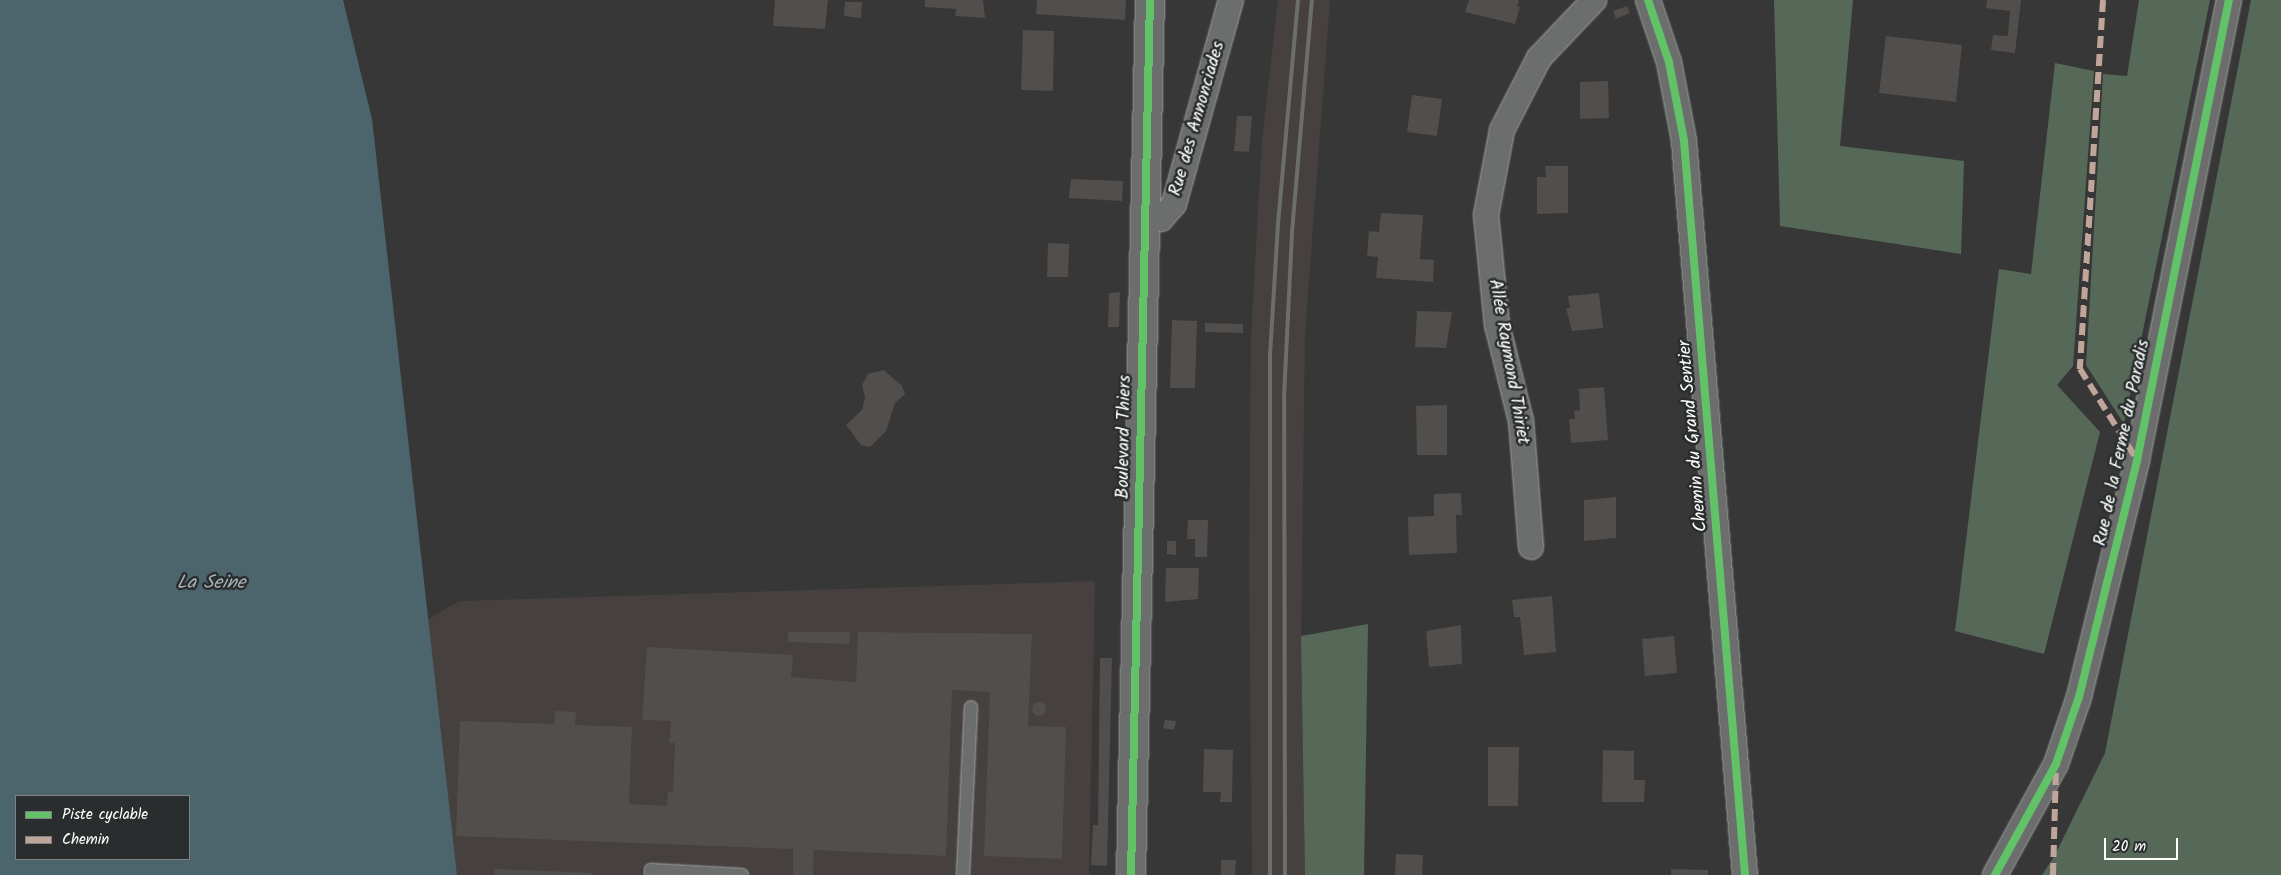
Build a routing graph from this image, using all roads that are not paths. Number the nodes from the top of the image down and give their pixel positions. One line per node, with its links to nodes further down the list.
1 (1150, 0): 6 (main road, Boulevard Thiers)
2 (1231, 0): 6 (street, Rue des Annonciades)
3 (1594, 0): 7 (street, Allée Raymond Thiriet)
4 (1648, 0): 13 (street, Chemin du Grand Sentier)
5 (2229, 0): 14 (street, Rue de la Ferme du Paradis)
6 (1145, 220): 12 (main road, Boulevard Thiers)
7 (1530, 547)
8 (972, 708): 11 (lane)
9 (651, 875): 10 (lane)
10 (742, 875)
11 (963, 875)
12 (1131, 875)
13 (1745, 875)
14 (1995, 875)

